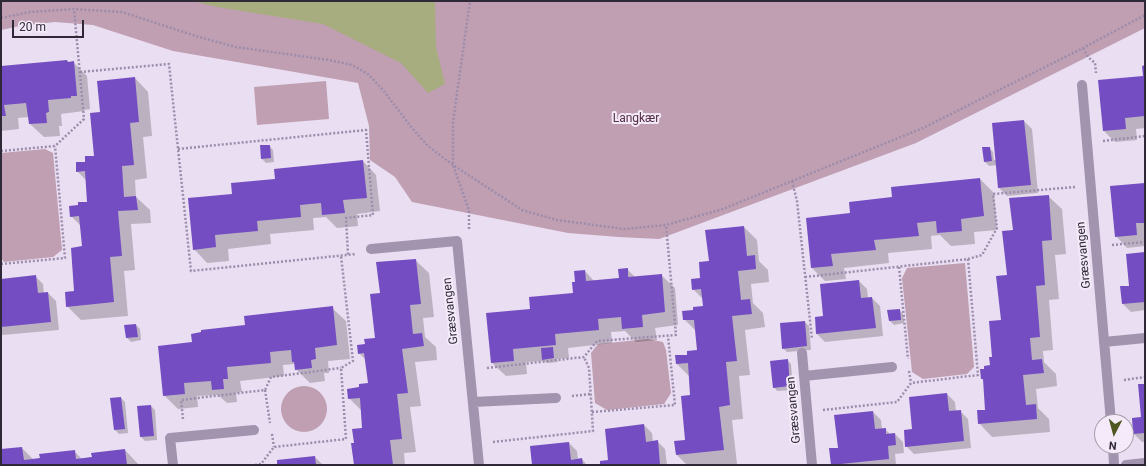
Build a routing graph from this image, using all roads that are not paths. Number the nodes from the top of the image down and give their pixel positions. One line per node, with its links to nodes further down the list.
1 (1082, 85): 4 (street, Græsvangen)
2 (371, 249): 9 (street, Græsvangen)
3 (1145, 338): 4 (street)
4 (1104, 342): 10 (street, Græsvangen)
5 (802, 353): 7 (street, Græsvangen)
6 (892, 367): 7 (street)
7 (804, 376): 16 (street, Græsvangen)
8 (556, 398): 9 (street)
9 (473, 402): 15 (street, Græsvangen)
10 (1110, 414)
11 (254, 430): 14 (street)
12 (1113, 454): 17 (street)
13 (1145, 463): 18 (street)
14 (173, 465)
15 (479, 465)
16 (812, 465)
17 (1114, 465)
18 (1126, 465)

